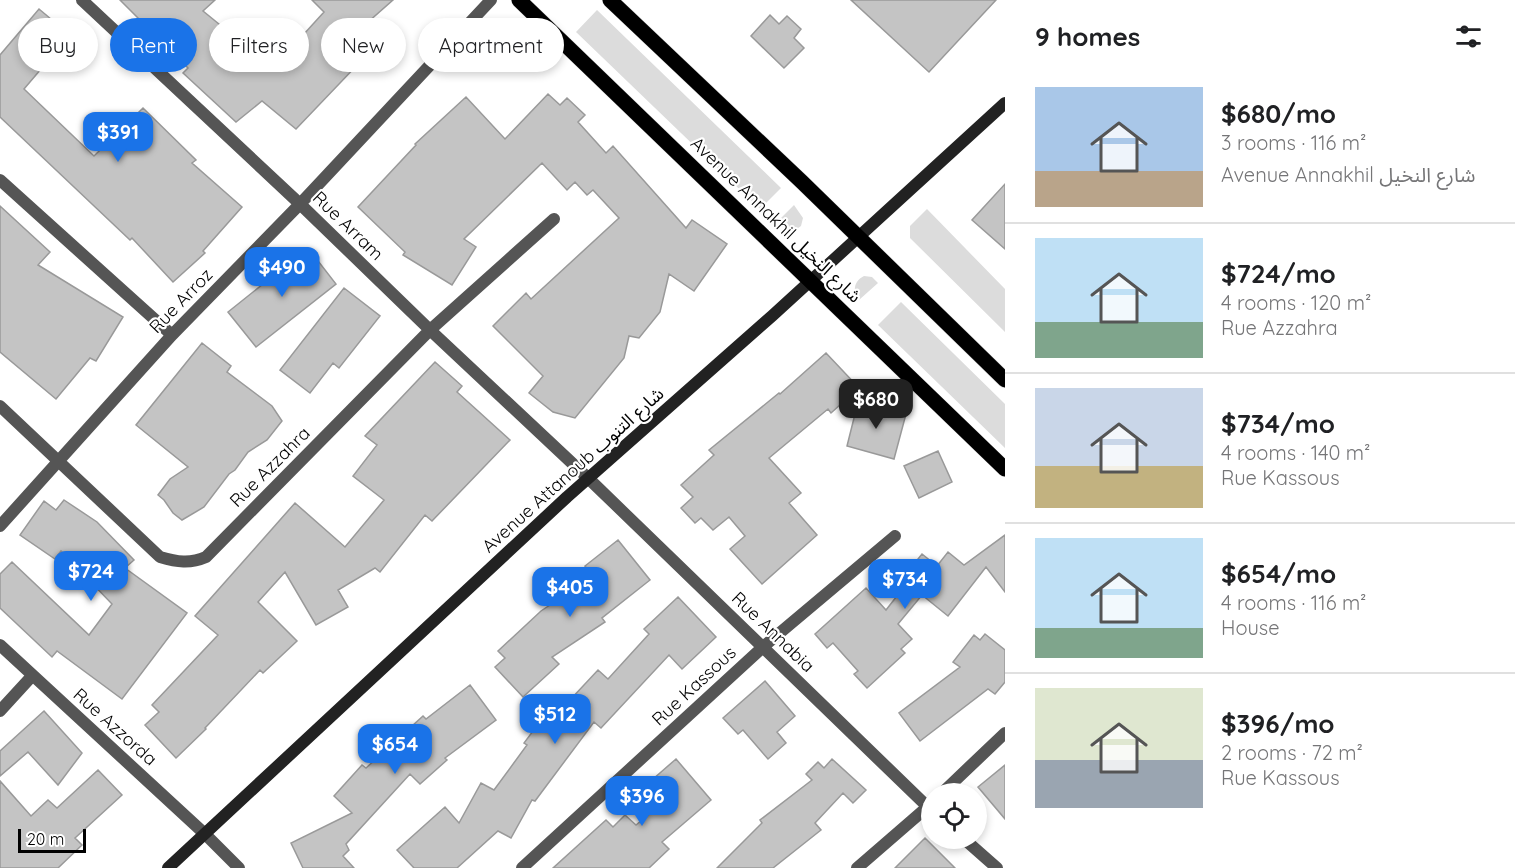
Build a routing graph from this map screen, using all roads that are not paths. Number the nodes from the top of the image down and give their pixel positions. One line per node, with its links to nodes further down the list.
1 (82, 0): 7 (street, Rue Arram)
2 (491, 0): 7 (street, Rue Arroz)
3 (519, 0): 10 (main road, Avenue Annakhil شارع النخيل)
4 (610, 0): 9 (main road)
5 (1005, 103): 9 (street, Avenue Attanoub شارع التنوب)
6 (0, 180): 12 (street)
7 (300, 204): 11 (street, Rue Arram); 12 (street, Rue Arroz)
8 (554, 219): 11 (street, Rue Azzahra)
9 (859, 237): 10 (street, Avenue Attanoub شارع التنوب); 13 (main road)
10 (810, 280): 16 (main road, Avenue Annakhil شارع النخيل); 17 (street, Avenue Attanoub شارع التنوب)
11 (430, 330): 15 (street, Rue Azzahra); 17 (street, Rue Arram)
12 (172, 335): 15 (street, Rue Arroz)
13 (1003, 374)
14 (0, 406): 15 (street, Rue Azzahra)
15 (58, 461): 18 (street, Rue Arroz)
16 (1005, 469)
17 (589, 479): 21 (street, Rue Annabia); 28 (street, Avenue Attanoub شارع التنوب)
18 (0, 526)
19 (895, 536): 21 (street, Rue Kassous)
20 (0, 645): 22 (street, Rue Azzorda)
21 (763, 647): 26 (street, Rue Annabia); 32 (street, Rue Kassous)
22 (32, 676): 23 (street); 28 (street, Rue Azzorda)
23 (0, 711)
24 (1005, 733): 25 (street)
25 (953, 783)
26 (921, 798)
27 (921, 815): 33 (street)
28 (206, 835): 30 (street, Avenue Attanoub شارع التنوب); 31 (street, Rue Azzorda)
29 (975, 849): 34 (street)
30 (168, 868)
31 (239, 868)
32 (522, 868)
33 (857, 868)
34 (997, 868)

